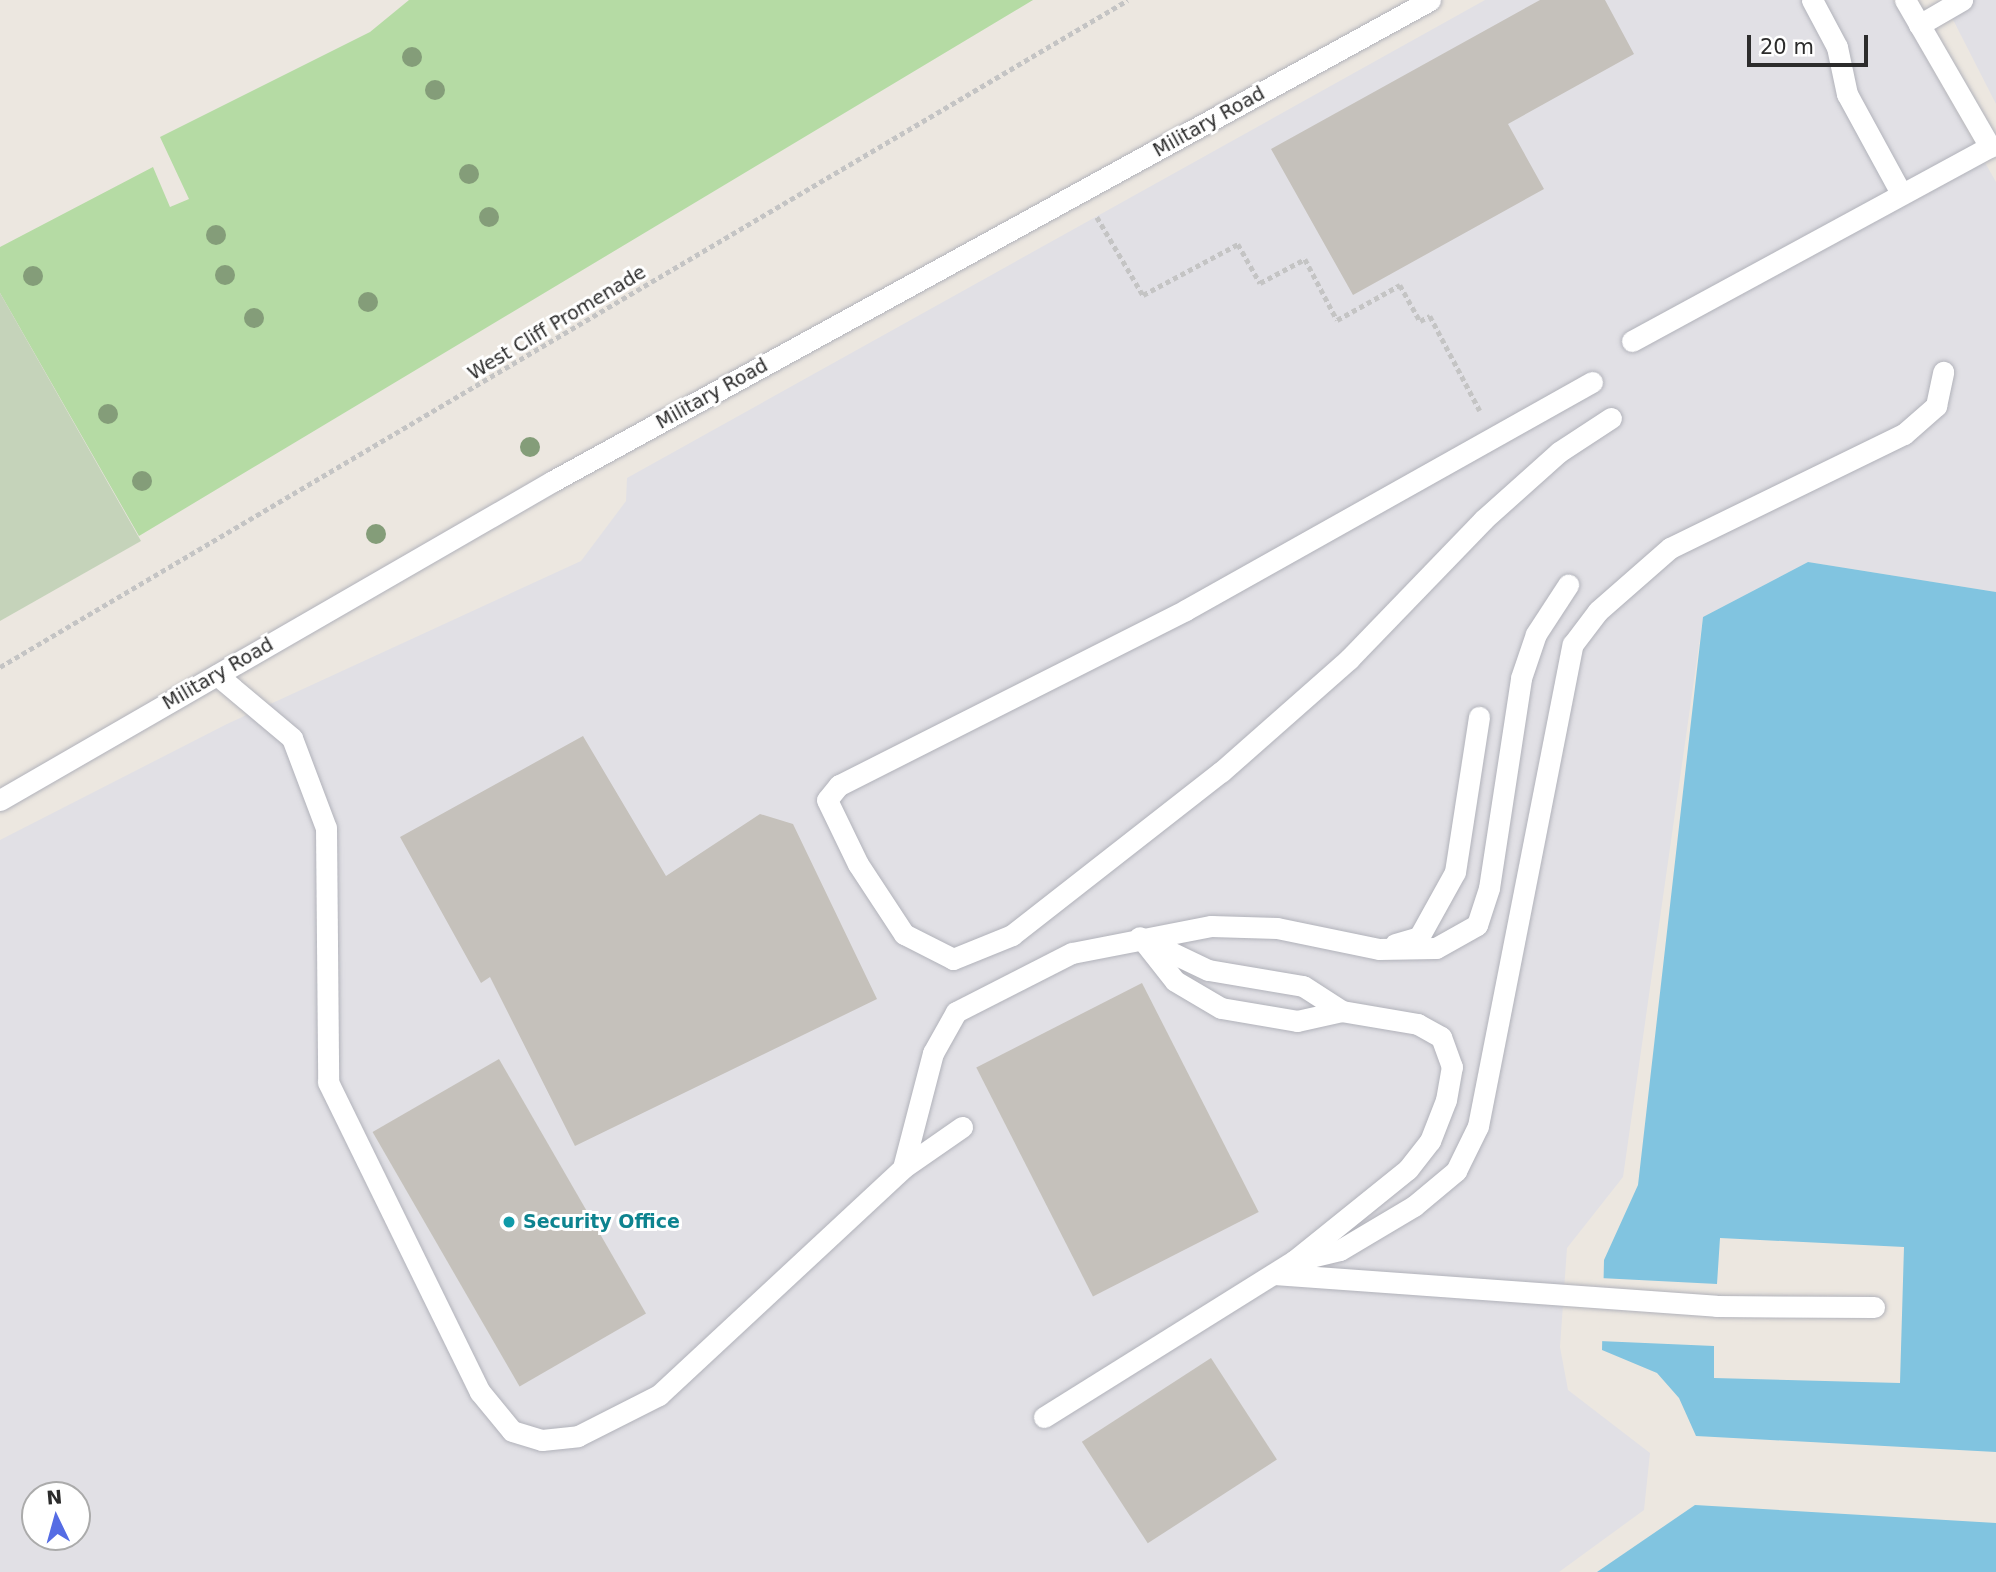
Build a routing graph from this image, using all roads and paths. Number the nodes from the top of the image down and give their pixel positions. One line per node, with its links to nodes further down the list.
1 (1128, 0): 16 (path, West Cliff Promenade)
2 (1430, 0): 8 (lane, Military Road)
3 (1812, 0): 9 (lane)
4 (1905, 0): 6 (lane)
5 (1962, 0): 6 (lane)
6 (1919, 25): 7 (lane)
7 (1993, 153): 9 (lane)
8 (1082, 191): 14 (path); 17 (lane, Military Road)
9 (1901, 193): 10 (lane)
10 (1632, 341)
11 (1943, 372): 25 (lane)
12 (1592, 382): 14 (lane)
13 (1611, 418): 14 (lane)
14 (1493, 437)
15 (1568, 585): 21 (lane)
16 (0, 667)
17 (217, 675): 19 (lane, Military Road); 24 (lane)
18 (1479, 717): 21 (lane)
19 (0, 800)
20 (1139, 937): 21 (lane); 22 (lane); 22 (lane); 24 (lane)
21 (1379, 949)
22 (1342, 1011): 25 (lane)
23 (962, 1127): 24 (lane)
24 (903, 1168)
25 (1294, 1261): 26 (lane)
26 (1274, 1275): 27 (lane); 28 (lane)
27 (1874, 1307)
28 (1044, 1417)

